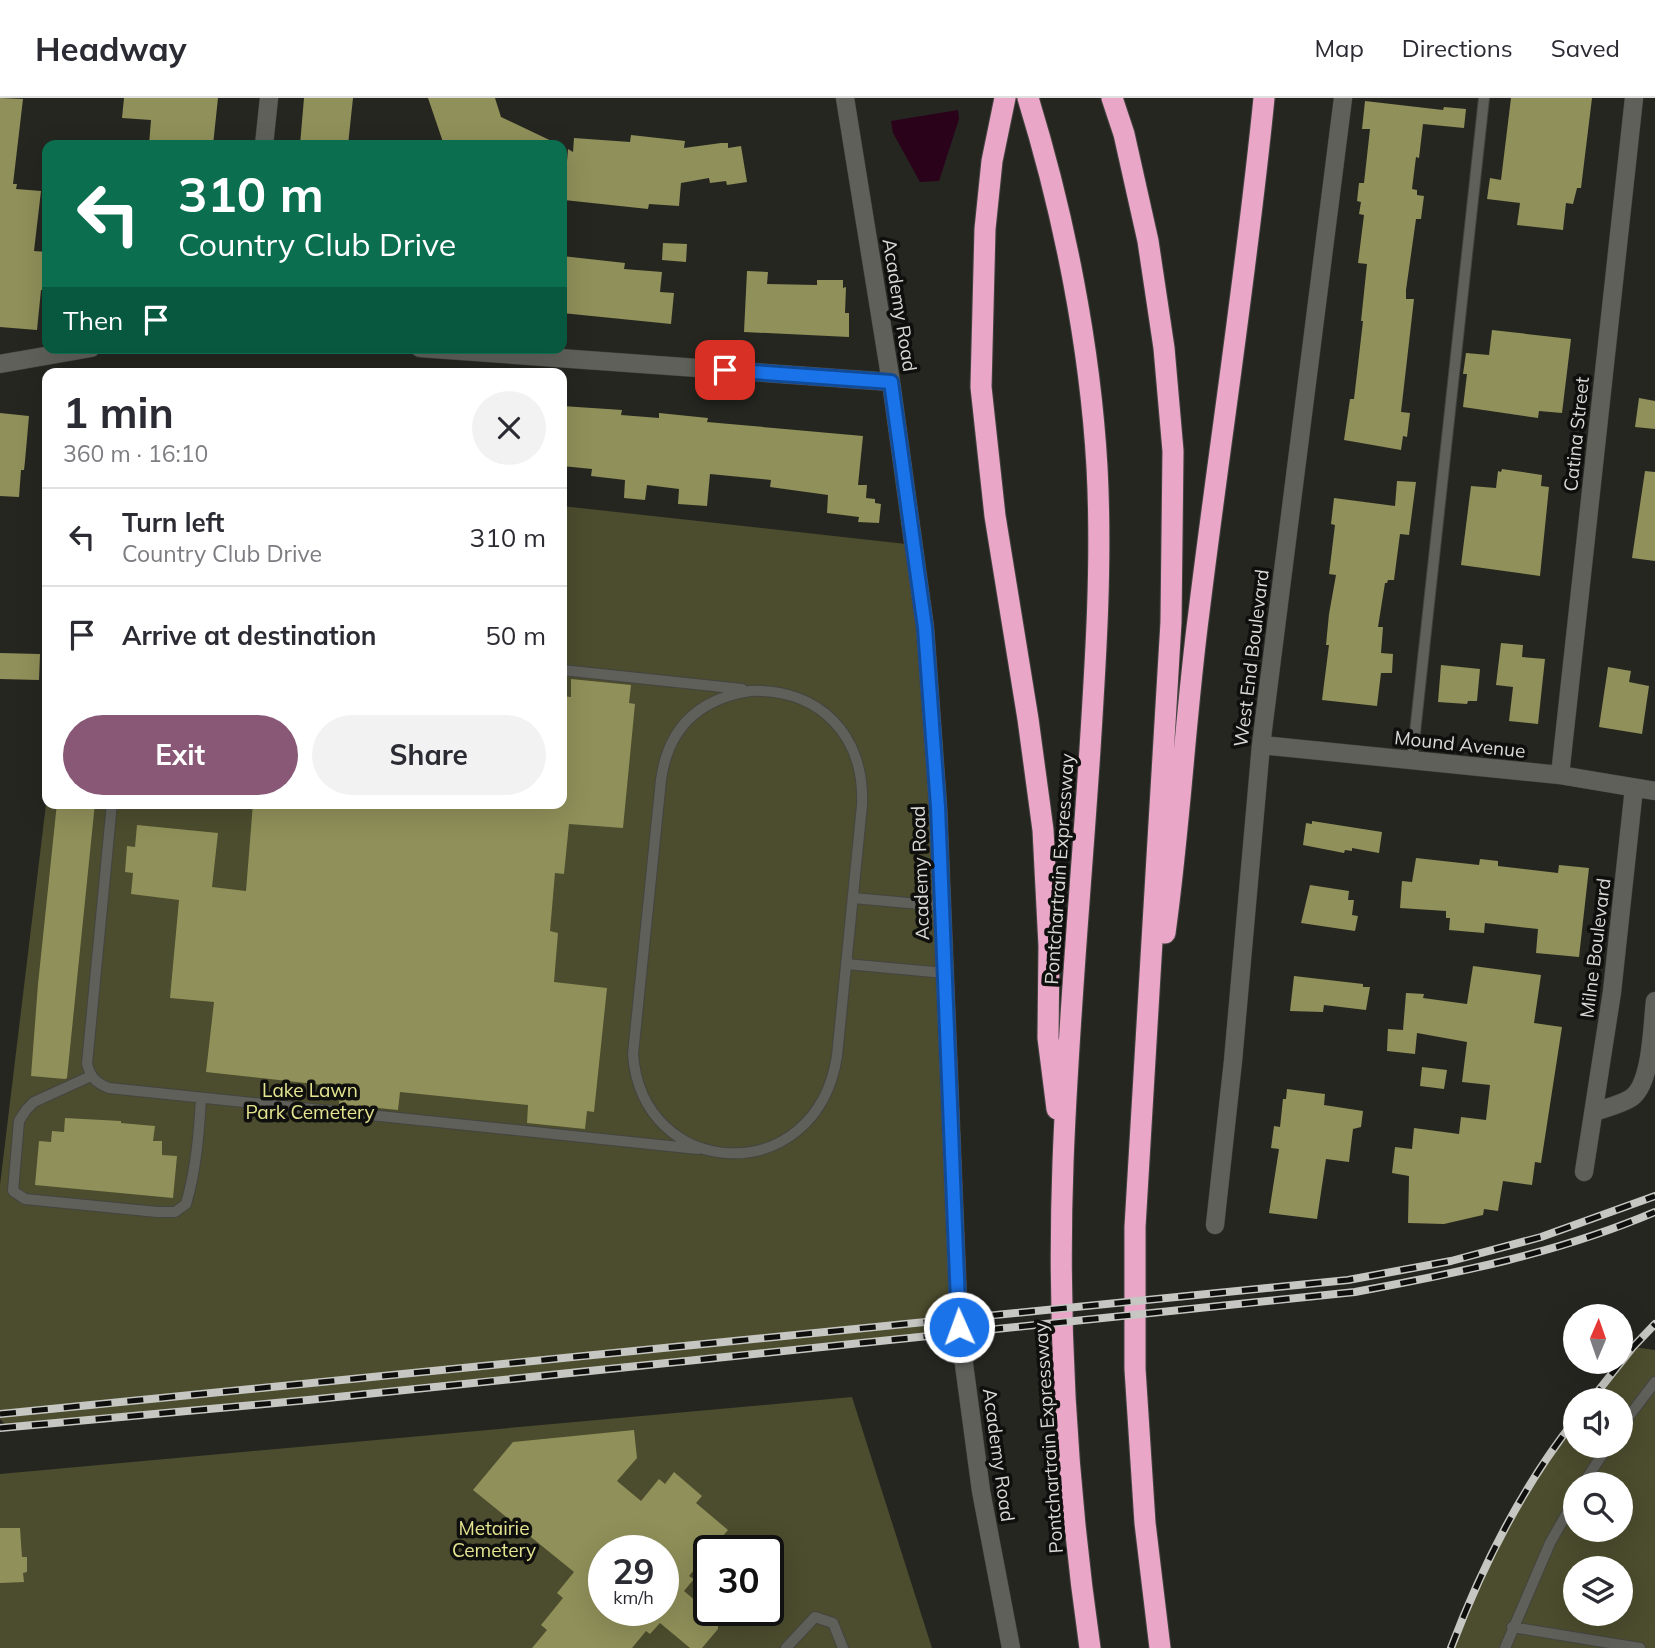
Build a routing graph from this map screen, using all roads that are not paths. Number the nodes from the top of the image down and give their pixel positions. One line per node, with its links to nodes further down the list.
1 (268, 98): 10 (street)
2 (845, 98): 14 (street, Academy Road)
3 (1005, 98): 33 (highway)
4 (1028, 98): 33 (highway, Pontchartrain Expressway)
5 (1112, 98): 29 (highway)
6 (1264, 98): 29 (highway)
7 (1343, 98): 17 (street, West End Boulevard)
8 (1484, 98): 18 (lane)
9 (1634, 98): 19 (street, Catina Street)
10 (264, 140)
11 (57, 354): 13 (street)
12 (502, 354): 14 (street)
13 (0, 364)
14 (891, 382): 24 (street, Academy Road)
15 (567, 671): 16 (lane)
16 (759, 691): 23 (lane); 32 (lane)
17 (1261, 745): 18 (street, Mound Avenue); 35 (street, West End Boulevard)
18 (1412, 760): 19 (street, Mound Avenue)
19 (1560, 775): 20 (street, Mound Avenue)
20 (1634, 788): 21 (street, Mound Avenue); 31 (street, Milne Boulevard)
21 (1655, 790)
22 (111, 809): 28 (lane)
23 (853, 898): 24 (lane); 25 (lane)
24 (942, 906): 26 (street, Academy Road)
25 (846, 964): 26 (lane); 32 (lane)
26 (945, 973): 42 (street, Academy Road)
27 (1655, 1001): 31 (street)
28 (91, 1076): 30 (lane); 30 (lane)
29 (1143, 1080): 44 (highway)
30 (201, 1098): 32 (lane)
31 (1594, 1112): 34 (street, Milne Boulevard)
32 (716, 1151)
33 (1063, 1160): 43 (highway, Pontchartrain Expressway)
34 (1584, 1172)
35 (1215, 1226)
36 (1655, 1382): 37 (lane)
37 (1633, 1411)
38 (1563, 1520): 39 (lane)
39 (1512, 1627): 45 (lane); 46 (lane)
40 (786, 1648): 41 (lane)
41 (843, 1648)
42 (1011, 1648)
43 (1090, 1648)
44 (1160, 1648)
45 (1505, 1648)
46 (1640, 1648)

